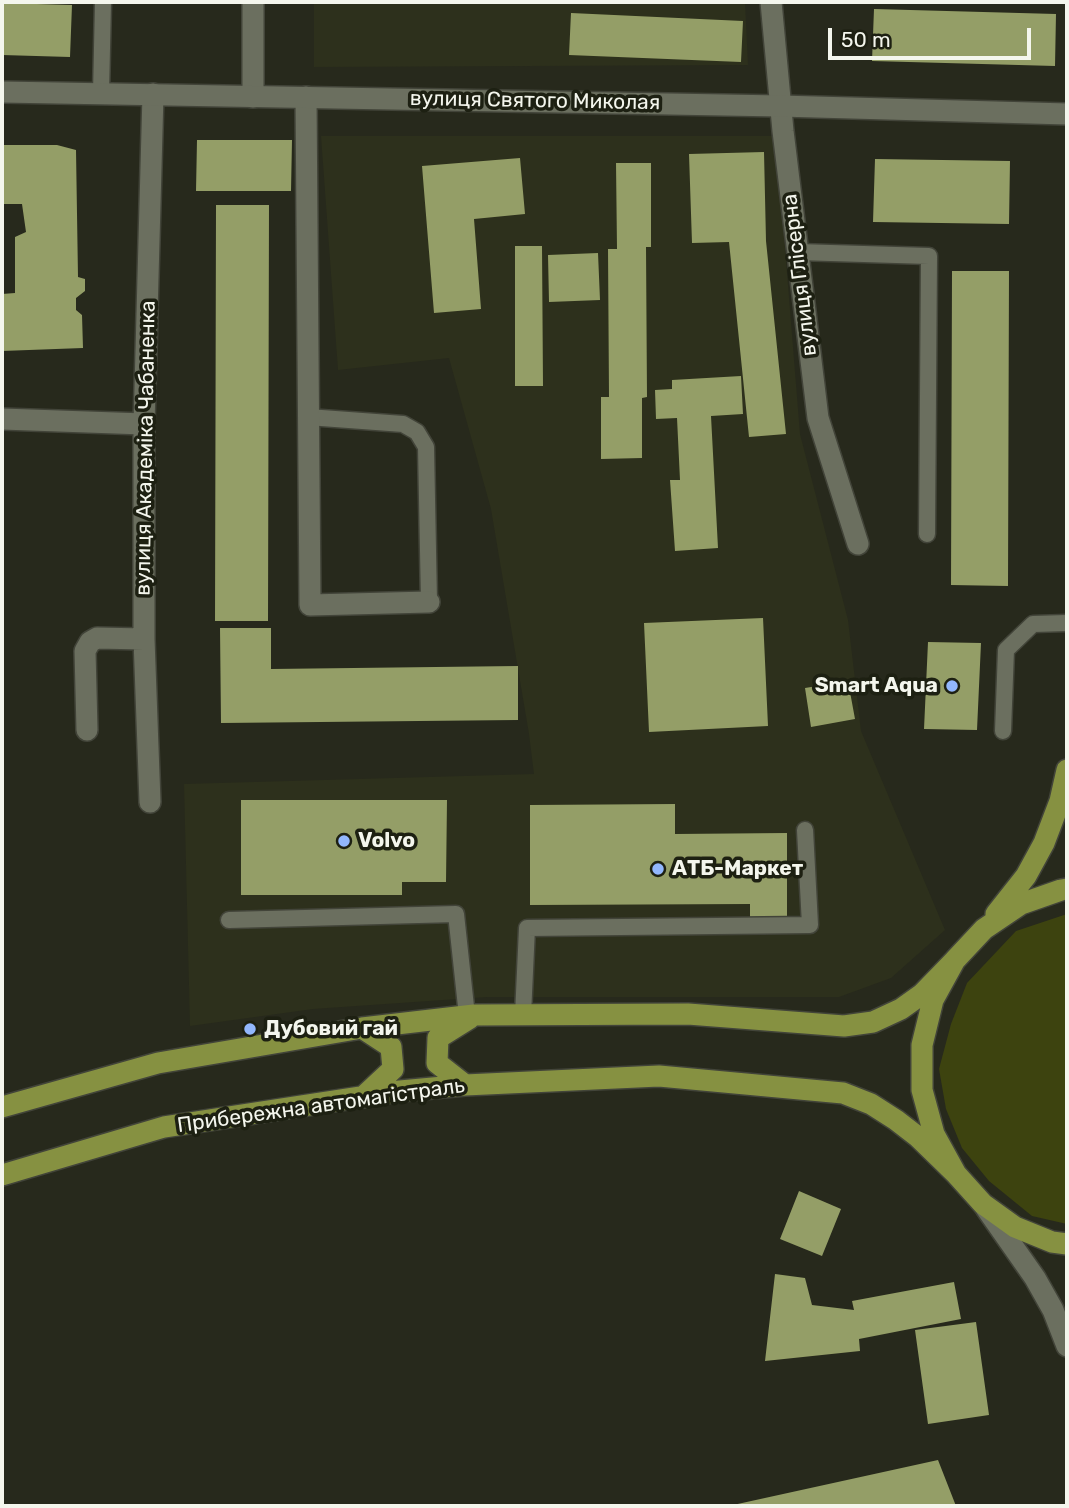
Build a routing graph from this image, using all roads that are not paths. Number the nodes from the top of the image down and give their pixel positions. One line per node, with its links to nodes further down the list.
1 (103, 2): 5 (lane)
2 (253, 2): 8 (street)
3 (771, 2): 9 (street, вулиця Глісерна)
4 (2, 92): 5 (street, вулиця Святого Миколая)
5 (101, 94): 6 (street, вулиця Святого Миколая)
6 (153, 94): 8 (street, вулиця Святого Миколая); 14 (street, вулиця Академіка Чабаненка)
7 (306, 96): 8 (street, вулиця Святого Миколая); 9 (street, вулиця Святого Миколая); 12 (street)
8 (253, 97)
9 (780, 106): 10 (street, вулиця Святого Миколая); 11 (street, вулиця Глісерна)
10 (1067, 114)
11 (798, 252): 15 (lane); 16 (street, вулиця Глісерна)
12 (308, 417): 17 (lane); 17 (street)
13 (2, 419): 14 (street)
14 (144, 424): 19 (street, вулиця Академіка Чабаненка)
15 (928, 534)
16 (858, 544)
17 (429, 602)
18 (1067, 623): 21 (lane)
19 (145, 639): 20 (street); 23 (street, вулиця Академіка Чабаненка)
20 (87, 730)
21 (1003, 731)
22 (1067, 770): 27 (main road)
23 (150, 802)
24 (805, 830): 30 (lane)
25 (1067, 889): 27 (main road, Прибережна автомагістраль)
26 (229, 920): 29 (lane)
27 (984, 929): 28 (main road, Прибережна автомагістраль)
28 (955, 960): 30 (main road, Прибережна автомагістраль); 35 (main road, Прибережна автомагістраль)
29 (470, 1015): 30 (main road, Прибережна автомагістраль); 31 (main road, Прибережна автомагістраль); 32 (main road)
30 (523, 1015)
31 (362, 1028): 33 (main road); 34 (main road, Прибережна автомагістраль)
32 (465, 1085): 33 (main road, Прибережна автомагістраль); 35 (main road, Прибережна автомагістраль)
33 (363, 1097): 36 (main road, Прибережна автомагістраль)
34 (2, 1107)
35 (956, 1174): 37 (main road, Прибережна автомагістраль)
36 (2, 1175)
37 (983, 1204): 38 (main road, Прибережна автомагістраль); 39 (street)
38 (1067, 1244)
39 (1067, 1346)

